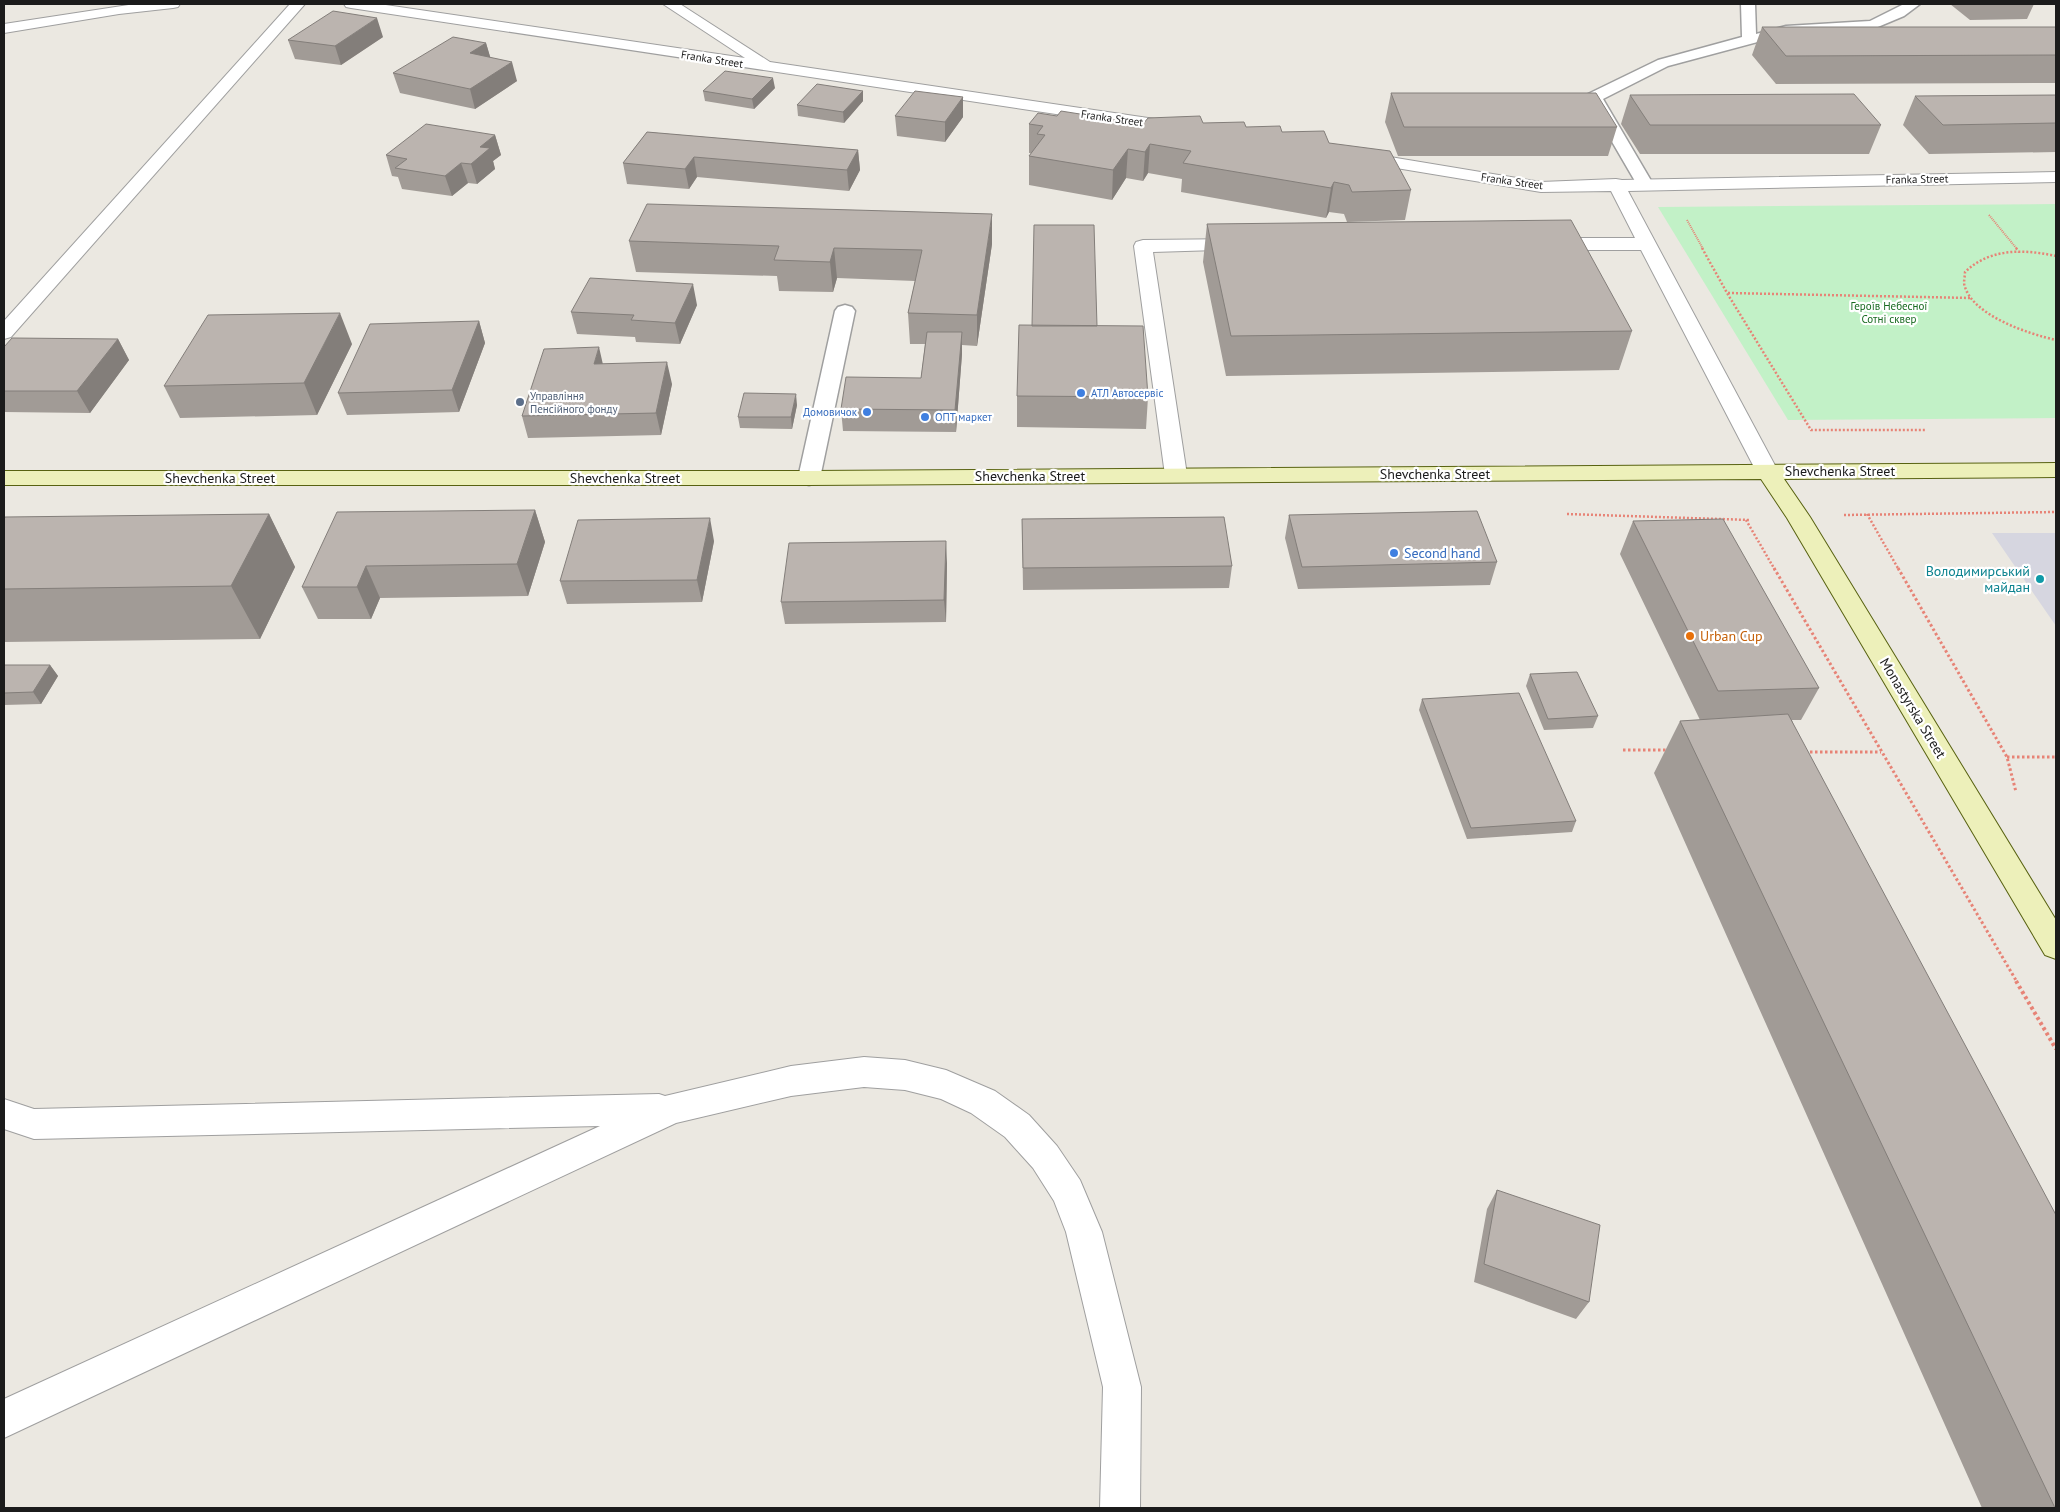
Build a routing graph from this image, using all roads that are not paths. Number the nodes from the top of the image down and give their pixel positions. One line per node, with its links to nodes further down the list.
1 (174, 4): 7 (street)
2 (298, 4): 19 (street)
3 (351, 4): 9 (street, Franka Street)
4 (670, 4): 9 (street)
5 (1748, 4): 8 (lane)
6 (1913, 4): 8 (lane)
7 (4, 29)
8 (1749, 39): 14 (lane)
9 (772, 68): 10 (street, Franka Street)
10 (1194, 130)
11 (1340, 153): 13 (street, Franka Street)
12 (2056, 177): 14 (street, Franka Street)
13 (1616, 184): 14 (street, Franka Street); 16 (street)
14 (1645, 184)
15 (1528, 244): 16 (street)
16 (1646, 244): 21 (street)
17 (1262, 245): 22 (street)
18 (845, 311): 24 (lane)
19 (4, 333)
20 (2056, 470): 21 (main road, Shevchenka Street)
21 (1766, 471): 22 (main road, Shevchenka Street); 25 (main road, Monastyrska Street)
22 (1176, 475): 24 (main road, Shevchenka Street)
23 (4, 478): 24 (main road, Shevchenka Street)
24 (809, 478)
25 (2056, 946)
26 (670, 1109): 27 (street); 28 (street); 29 (street)
27 (4, 1114)
28 (4, 1419)
29 (1120, 1508)

